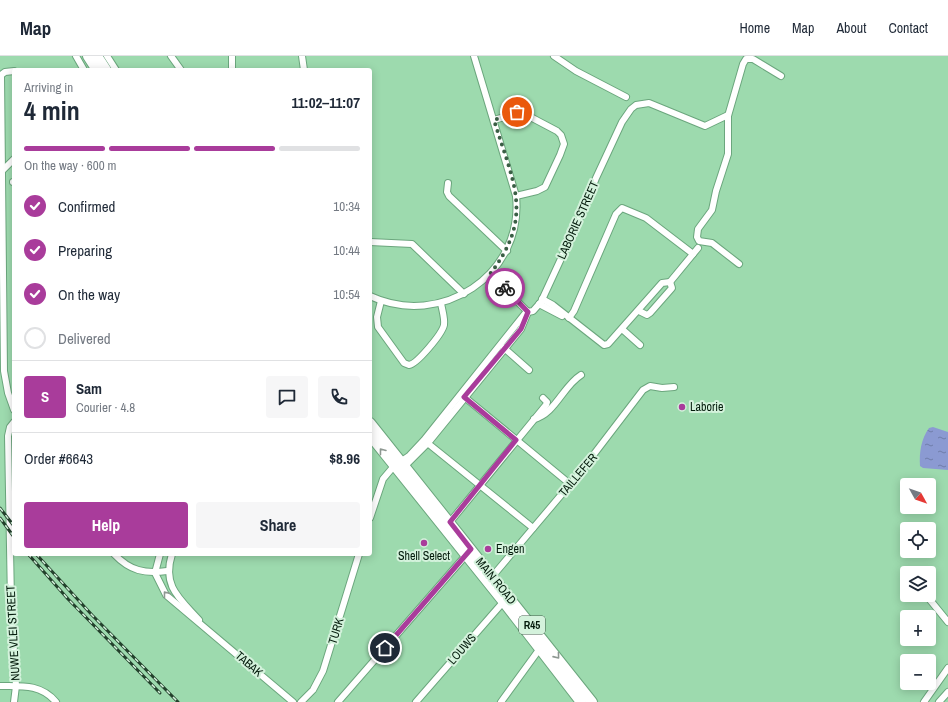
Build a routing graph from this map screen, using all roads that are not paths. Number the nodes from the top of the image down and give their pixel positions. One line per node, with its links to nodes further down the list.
1 (76, 56): 10 (street)
2 (88, 56): 11 (main road)
3 (97, 56): 12 (main road)
4 (107, 56): 13 (street)
5 (171, 56): 14 (street)
6 (232, 56): 15 (street)
7 (302, 56): 16 (street)
8 (474, 56): 21 (street)
9 (554, 56): 19 (street)
10 (83, 68)
11 (96, 68)
12 (105, 68)
13 (115, 68)
14 (180, 68)
15 (232, 68)
16 (304, 68)
17 (12, 71): 23 (street)
18 (781, 76): 20 (street)
19 (626, 97)
20 (728, 115): 30 (street); 36 (street, LABORIE STREET)
21 (494, 120): 25 (street); 25 (street)
22 (12, 161): 23 (street)
23 (1, 172): 49 (street)
24 (448, 183): 28 (street)
25 (516, 196): 28 (street)
26 (372, 242): 33 (street)
27 (698, 248): 29 (street)
28 (506, 251): 31 (street)
29 (693, 254): 32 (street); 40 (street)
30 (739, 264)
31 (490, 274): 33 (street); 39 (street)
32 (670, 282): 38 (street); 38 (street)
33 (464, 294): 37 (street)
34 (372, 297): 35 (street)
35 (380, 301): 37 (street); 37 (street)
36 (541, 302): 39 (street, LABORIE STREET); 40 (street)
37 (441, 303)
38 (639, 311): 41 (street)
39 (528, 312): 43 (street, LABORIE STREET)
40 (569, 318): 41 (street)
41 (622, 329): 42 (street)
42 (640, 345)
43 (501, 349): 44 (street); 47 (street, LABORIE STREET)
44 (529, 370)
45 (581, 375): 50 (street)
46 (674, 387): 57 (street, TAILLEFER)
47 (462, 395): 54 (street); 55 (street, LABORIE STREET)
48 (543, 398): 50 (street)
49 (12, 404)
50 (534, 419): 54 (street)
51 (12, 424): 77 (street, NUWE VLEI STREET)
52 (372, 426): 56 (main road, MAIN ROAD / R45)
53 (372, 437): 56 (main road, MAIN ROAD / R45, one-way to 53)
54 (516, 440): 57 (street); 58 (street)
55 (426, 441): 56 (street, LABORIE STREET); 58 (street)
56 (397, 468): 59 (street); 60 (main road, MAIN ROAD / R45); 62 (main road, MAIN ROAD / R45)
57 (570, 484): 61 (street, TAILLEFER)
58 (480, 485): 60 (street); 61 (street)
59 (372, 512)
60 (450, 522): 62 (main road, MAIN ROAD / R45)
61 (533, 528): 69 (street, TAILLEFER)
62 (469, 552): 69 (main road, MAIN ROAD / R45); 83 (street)
63 (116, 556): 68 (street)
64 (159, 556): 68 (street)
65 (172, 556): 67 (street)
66 (358, 556): 82 (street, TURK)
67 (168, 571): 68 (street); 73 (street, TABAK)
68 (155, 573): 73 (street, TABAK, one-way to 68)
69 (490, 579): 70 (main road, MAIN ROAD / R45)
70 (506, 599): 74 (main road, MAIN ROAD / R45); 84 (street, LOUWS)
71 (932, 602): 72 (street)
72 (948, 622)
73 (206, 627): 81 (street, TABAK)
74 (543, 645): 85 (street); 86 (main road, MAIN ROAD / R45); 87 (main road, MAIN ROAD / R45, one-way to 87)
75 (948, 668): 88 (street)
76 (0, 686): 77 (street)
77 (16, 686): 79 (street, NUWE VLEI STREET); 80 (street)
78 (948, 692): 89 (street)
79 (14, 702)
80 (56, 702)
81 (293, 702)
82 (301, 702)
83 (338, 702)
84 (416, 702)
85 (501, 702)
86 (581, 702)
87 (592, 702)
88 (924, 702)
89 (939, 702)

